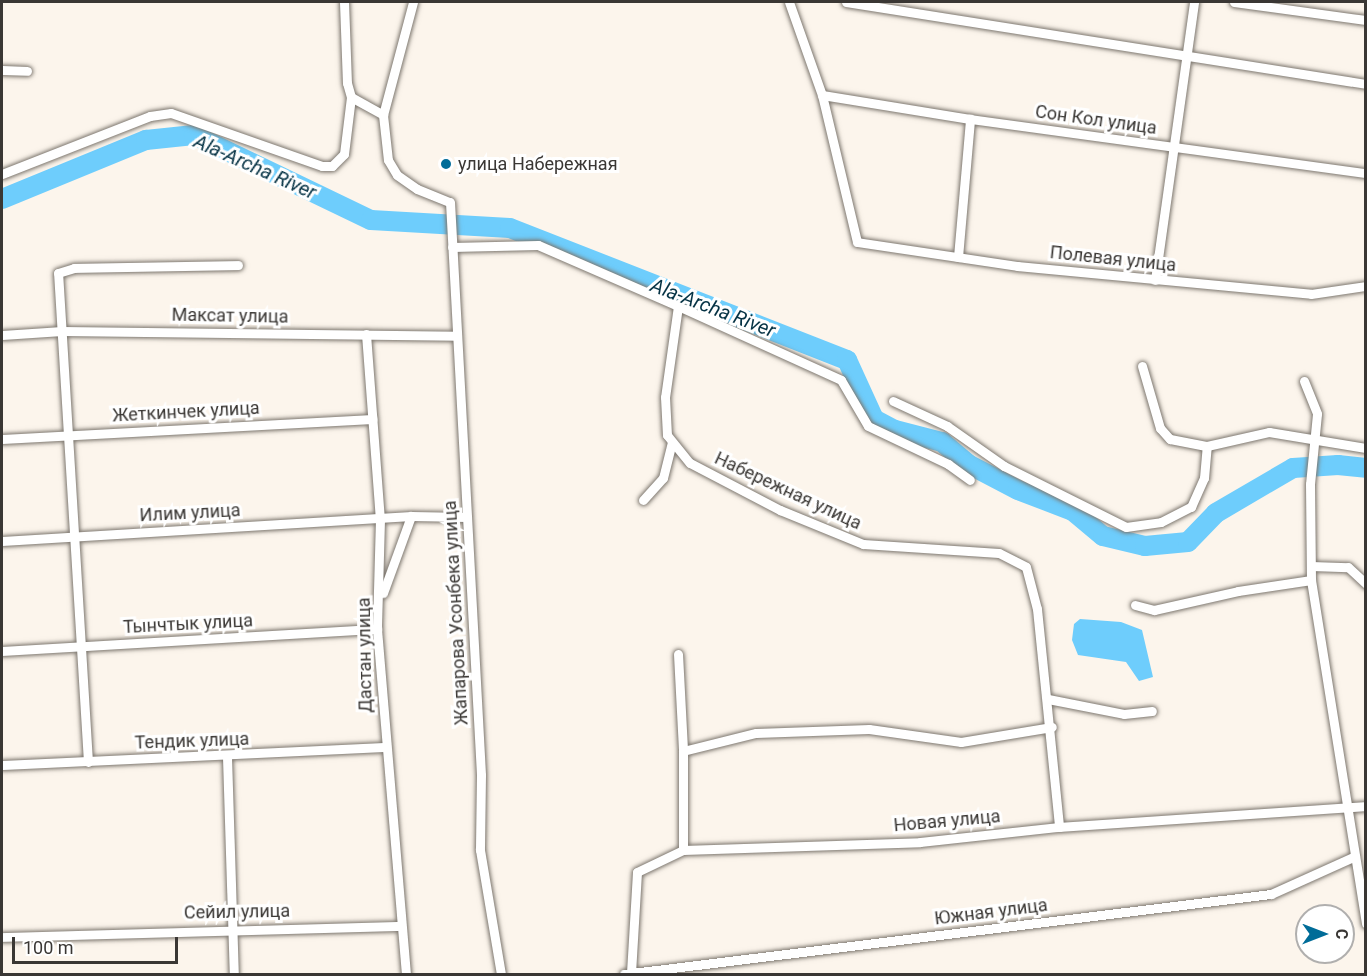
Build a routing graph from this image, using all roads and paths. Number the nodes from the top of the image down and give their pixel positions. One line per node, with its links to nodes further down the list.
1 (344, 2): 13 (street)
2 (414, 2): 14 (street)
3 (789, 2): 12 (street)
4 (846, 2): 8 (street)
5 (1194, 2): 8 (street)
6 (1234, 2): 7 (street)
7 (1365, 20)
8 (1185, 54): 11 (street); 16 (street)
9 (2, 70): 10 (street)
10 (27, 71)
11 (1365, 84)
12 (822, 95): 15 (street, Сон Кол улица); 20 (street, Полевая улица)
13 (351, 97): 14 (street); 18 (street)
14 (383, 115): 19 (street, Жапарова Усонбека улица)
15 (970, 119): 16 (street, Сон Кол улица); 20 (street)
16 (1172, 147): 17 (street, Сон Кол улица); 22 (street)
17 (1365, 172)
18 (2, 174)
19 (452, 247): 24 (street); 28 (street, Жапарова Усонбека улица)
20 (958, 257): 22 (street, Полевая улица)
21 (238, 265): 25 (street)
22 (1155, 280): 23 (street, Полевая улица)
23 (1365, 285)
24 (678, 306): 36 (street, Набережная улица); 39 (street)
25 (62, 331): 26 (street, Максат улица); 27 (street, Максат улица); 33 (street)
26 (366, 334): 28 (street, Максат улица); 32 (street, Дастан улица)
27 (2, 335)
28 (457, 336): 42 (street, Жапарова Усонбека улица)
29 (1142, 366): 37 (street)
30 (1304, 381): 34 (street)
31 (893, 401): 37 (street)
32 (372, 419): 33 (street, Жеткинчек улица); 43 (street, Дастан улица)
33 (68, 435): 35 (street, Жеткинчек улица); 44 (street)
34 (1313, 437): 37 (street); 38 (street); 46 (street)
35 (2, 439)
36 (672, 442): 40 (street); 55 (street, Набережная улица)
37 (1207, 446)
38 (1365, 448)
39 (970, 480)
40 (643, 500)
41 (411, 516): 42 (street, Илим улица); 43 (street, Илим улица); 50 (street)
42 (467, 517): 75 (street, Жапарова Усонбека улица)
43 (380, 519): 44 (street, Илим улица); 50 (street, Дастан улица)
44 (74, 537): 45 (street, Илим улица); 52 (street)
45 (2, 541)
46 (1311, 566): 47 (street); 48 (street)
47 (1311, 580): 49 (street); 64 (street)
48 (1365, 584)
49 (1135, 605)
50 (379, 611): 51 (street, Дастан улица)
51 (376, 629): 52 (street, Тынчтык улица); 58 (street, Дастан улица)
52 (80, 647): 53 (street, Тынчтык улица); 61 (street)
53 (2, 651)
54 (678, 654): 59 (street)
55 (1048, 699): 56 (street); 57 (street, Набережная улица)
56 (1152, 711)
57 (1052, 727): 59 (street); 65 (street, Набережная улица)
58 (384, 747): 60 (street, Тендик улица); 69 (street, Дастан улица)
59 (683, 750): 66 (street)
60 (227, 758): 61 (street, Тендик улица); 70 (street)
61 (88, 762): 62 (street, Тендик улица)
62 (2, 765)
63 (1365, 806): 64 (street, Новая улица)
64 (1347, 808): 65 (street, Новая улица); 67 (street)
65 (1059, 826): 66 (street, Новая улица)
66 (682, 850): 72 (street, Новая улица)
67 (1355, 856): 68 (street); 72 (street, Южная улица)
68 (1365, 924)
69 (401, 926): 70 (street, Сейил улица); 74 (street, Дастан улица)
70 (232, 928): 71 (street, Сейил улица); 73 (street)
71 (2, 937)
72 (628, 974)
73 (234, 975)
74 (406, 975)
75 (501, 975)

